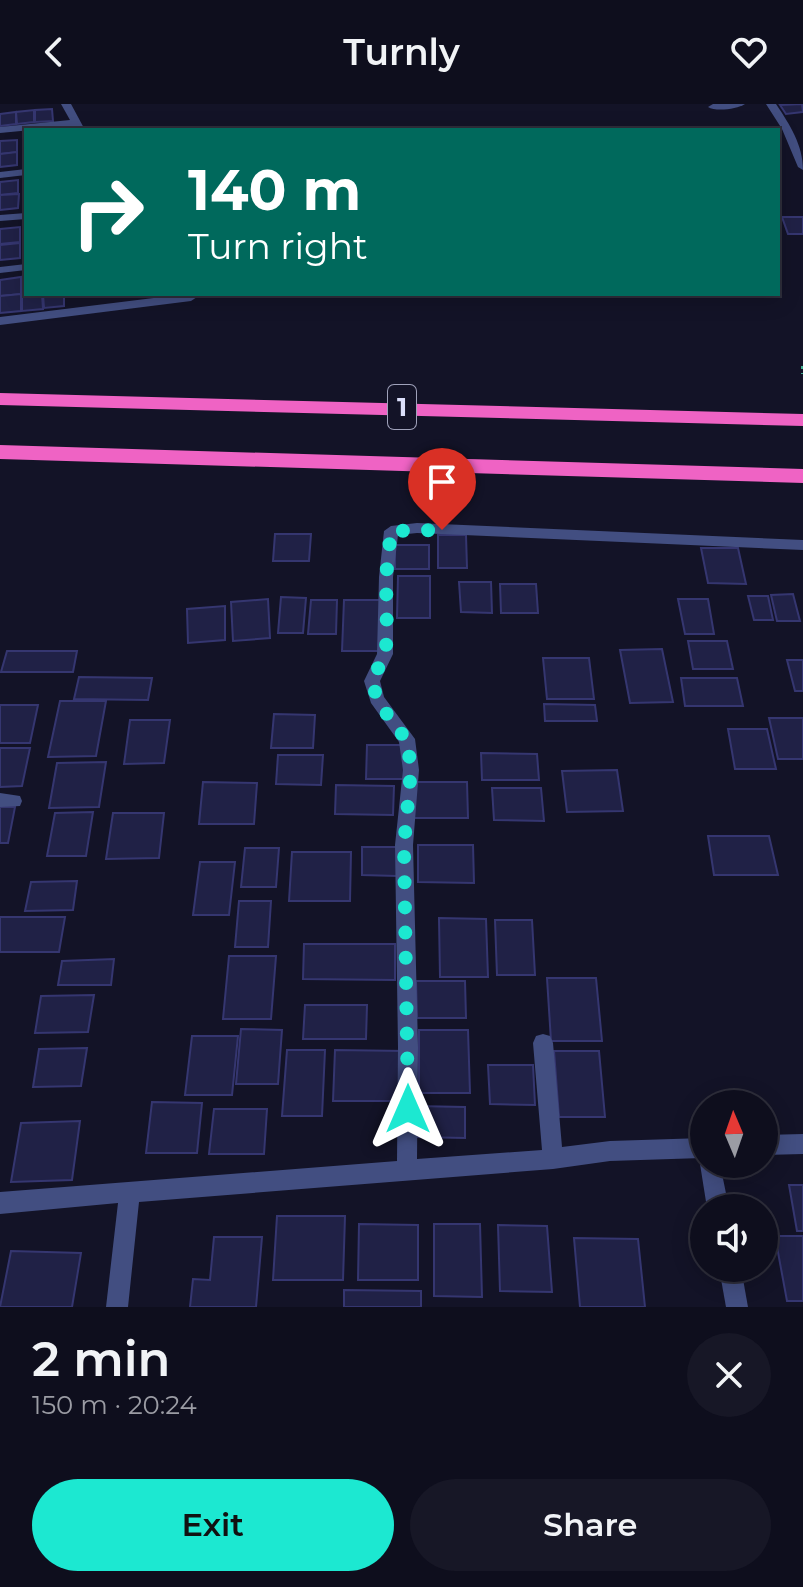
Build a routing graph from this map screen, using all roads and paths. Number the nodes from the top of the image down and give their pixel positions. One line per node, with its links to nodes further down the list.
1 (66, 104): 5 (street)
2 (740, 104): 4 (street)
3 (771, 104): 9 (street)
4 (713, 107)
5 (78, 126): 6 (street)
6 (39, 128)
7 (24, 129): 8 (street)
8 (0, 130)
9 (803, 167)
10 (24, 172): 11 (street)
11 (0, 175)
12 (24, 216): 13 (street)
13 (0, 218)
14 (24, 267): 15 (street)
15 (0, 270)
16 (73, 296): 18 (street)
17 (191, 297): 18 (street)
18 (76, 311): 19 (street)
19 (0, 321)
20 (803, 366): 21 (path)
21 (803, 374)
22 (0, 399): 23 (highway, 1)
23 (803, 420)
24 (0, 452): 25 (highway, 1)
25 (803, 476)
26 (803, 545): 32 (street)
27 (543, 1043): 31 (street)
28 (803, 1144): 29 (street)
29 (778, 1145)
30 (690, 1148): 31 (street)
31 (553, 1159): 32 (street)
32 (407, 1170): 33 (street)
33 (130, 1192): 34 (street); 36 (street)
34 (0, 1203)
35 (733, 1282): 37 (street)
36 (117, 1307)
37 (737, 1307)

